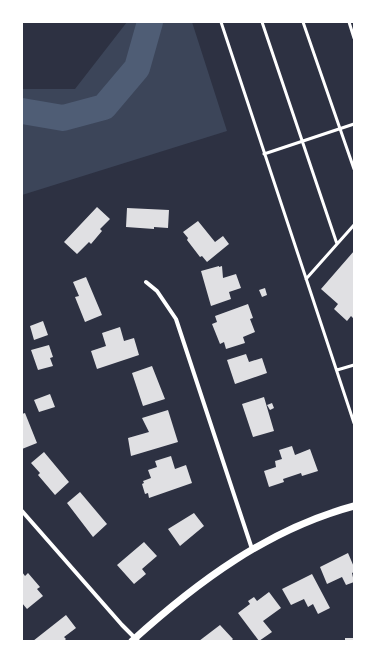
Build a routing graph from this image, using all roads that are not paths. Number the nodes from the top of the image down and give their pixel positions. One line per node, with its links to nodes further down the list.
1 (221, 22): 9 (lane)
2 (262, 22): 8 (lane)
3 (303, 22): 7 (lane)
4 (349, 22): 5 (lane)
5 (354, 38)
6 (354, 124): 7 (lane)
7 (340, 129): 8 (lane); 10 (lane)
8 (301, 142): 9 (lane); 12 (lane)
9 (264, 154): 13 (lane)
10 (354, 169)
11 (354, 225): 12 (lane)
12 (337, 244): 13 (lane)
13 (306, 279): 16 (lane)
14 (146, 282): 22 (street)
15 (354, 365): 16 (lane)
16 (336, 370): 18 (lane)
17 (354, 407): 18 (lane)
18 (349, 408): 19 (lane)
19 (354, 423)
20 (354, 506): 22 (street)
21 (22, 511): 23 (street)
22 (252, 550): 23 (street)
23 (135, 640)

